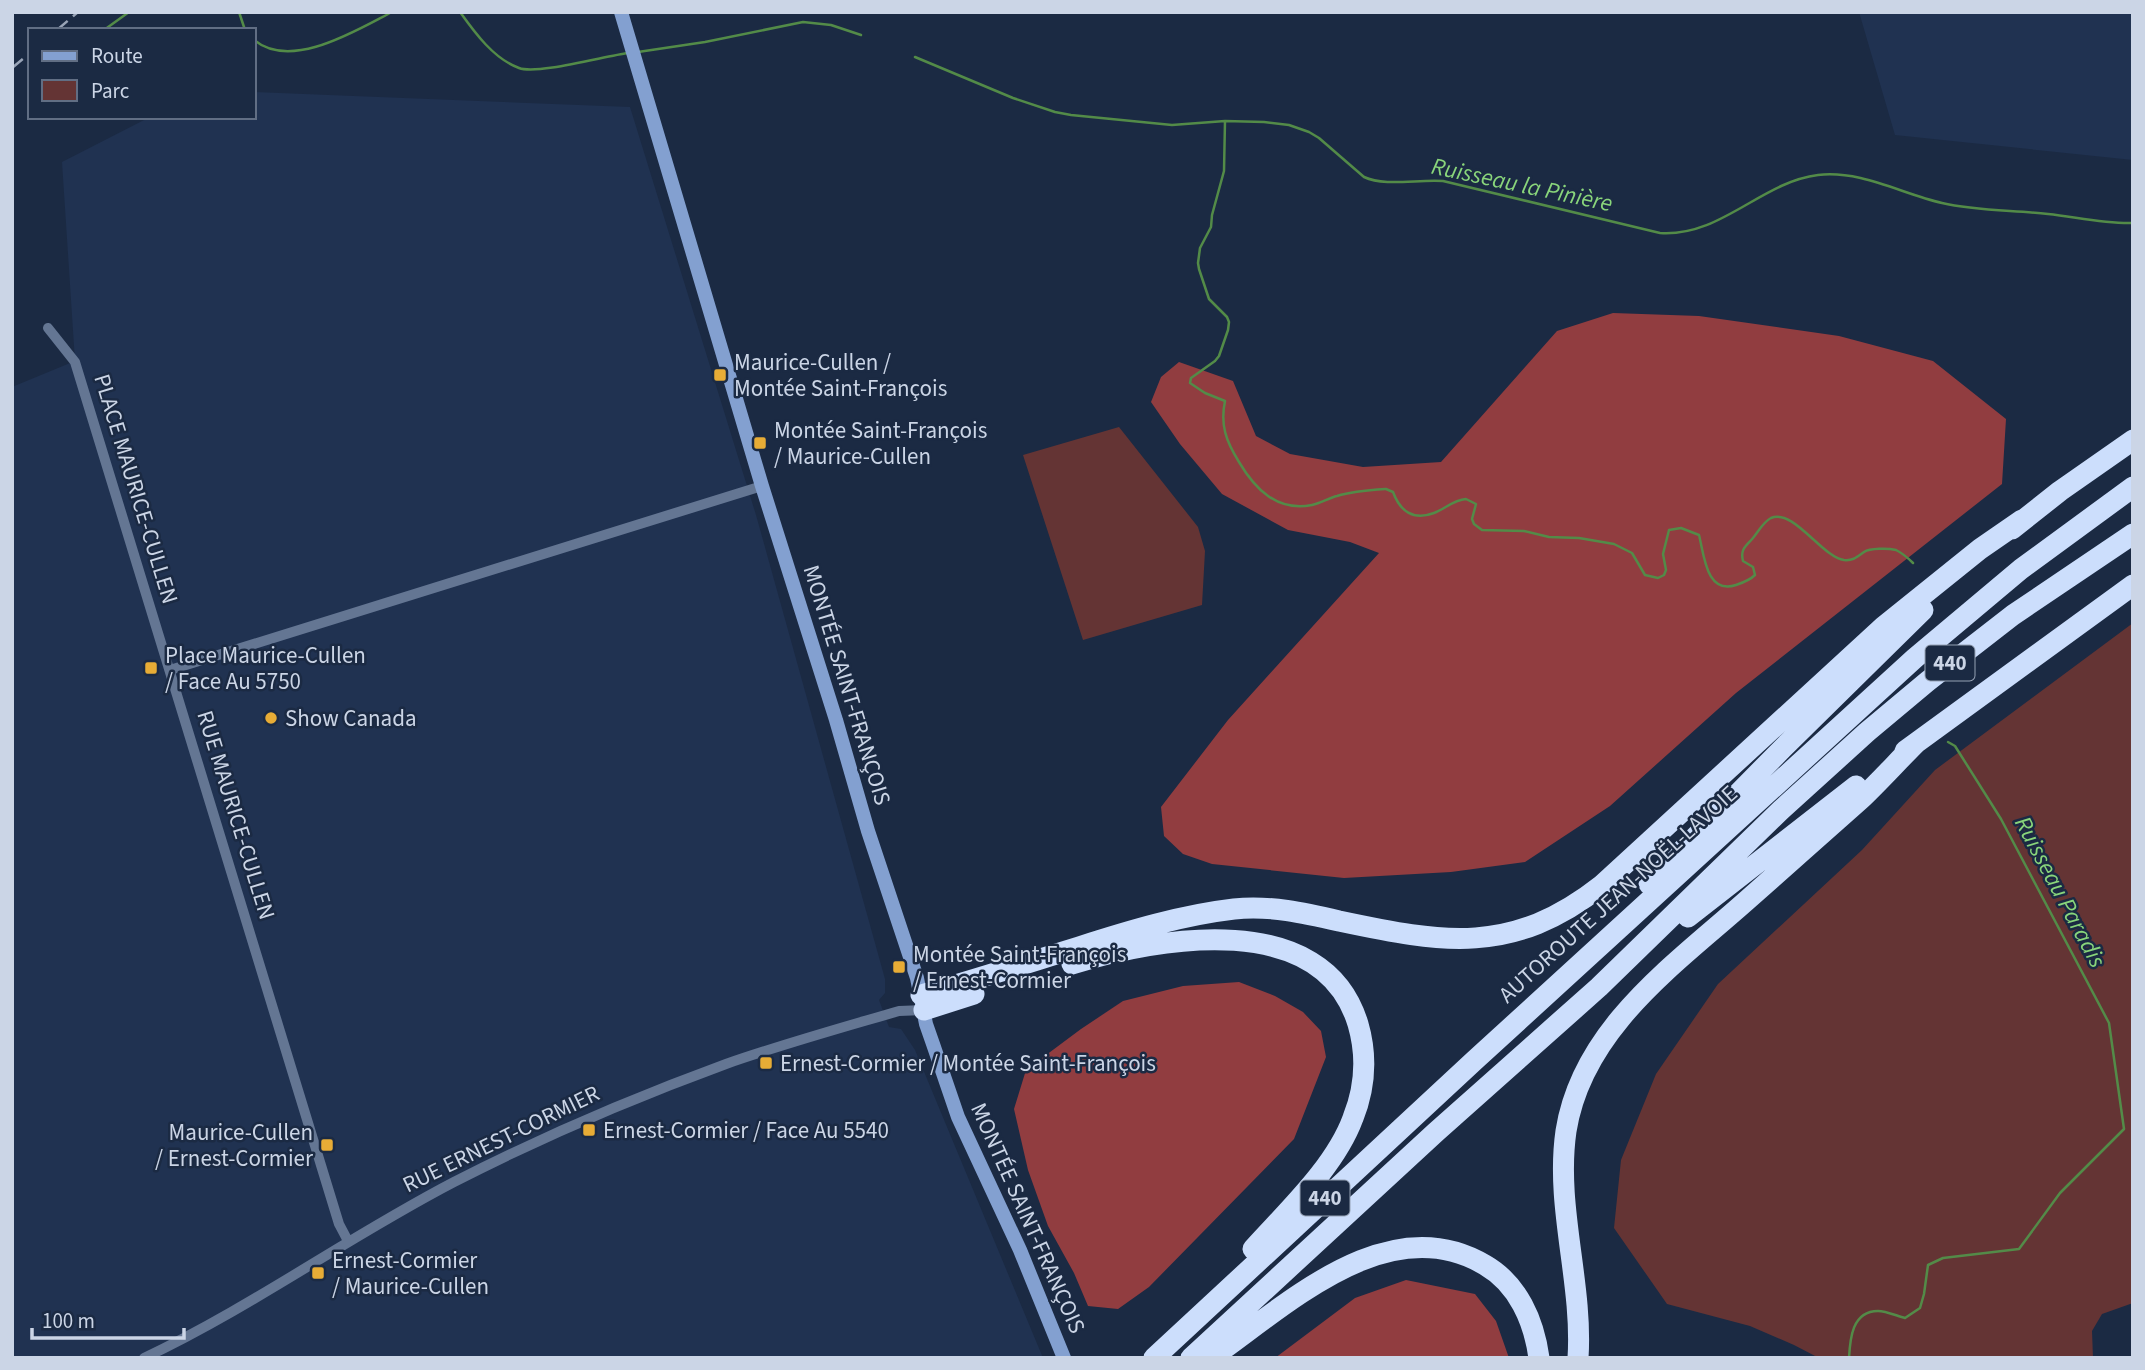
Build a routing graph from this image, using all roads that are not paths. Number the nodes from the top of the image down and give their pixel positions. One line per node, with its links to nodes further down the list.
1 (621, 12): 4 (street, MONTÉE SAINT-FRANÇOIS)
2 (48, 328): 9 (street, PLACE MAURICE-CULLEN)
3 (2133, 440): 6 (highway)
4 (762, 486): 9 (street); 12 (street, MONTÉE SAINT-FRANÇOIS)
5 (2133, 487): 13 (highway, AUTOROUTE JEAN-NOËL-LAVOIE / 440)
6 (2022, 520): 12 (highway); 13 (highway)
7 (2133, 534): 11 (highway, AUTOROUTE JEAN-NOËL-LAVOIE / 440)
8 (2133, 586): 10 (highway)
9 (170, 670): 14 (street, RUE MAURICE-CULLEN)
10 (1916, 743): 11 (highway); 22 (highway)
11 (1598, 987): 19 (highway, AUTOROUTE JEAN-NOËL-LAVOIE / 440)
12 (923, 1002): 14 (street, RUE ERNEST-CORMIER); 15 (highway); 17 (street, MONTÉE SAINT-FRANÇOIS)
13 (1475, 1060): 15 (highway, AUTOROUTE JEAN-NOËL-LAVOIE / 440)
14 (348, 1241): 16 (street, RUE ERNEST-CORMIER)
15 (1176, 1338): 18 (highway, AUTOROUTE JEAN-NOËL-LAVOIE / 440)
16 (144, 1358)
17 (1064, 1358)
18 (1154, 1358)
19 (1191, 1358)
20 (1211, 1358): 21 (highway)
21 (1539, 1358)
22 (1578, 1358)

